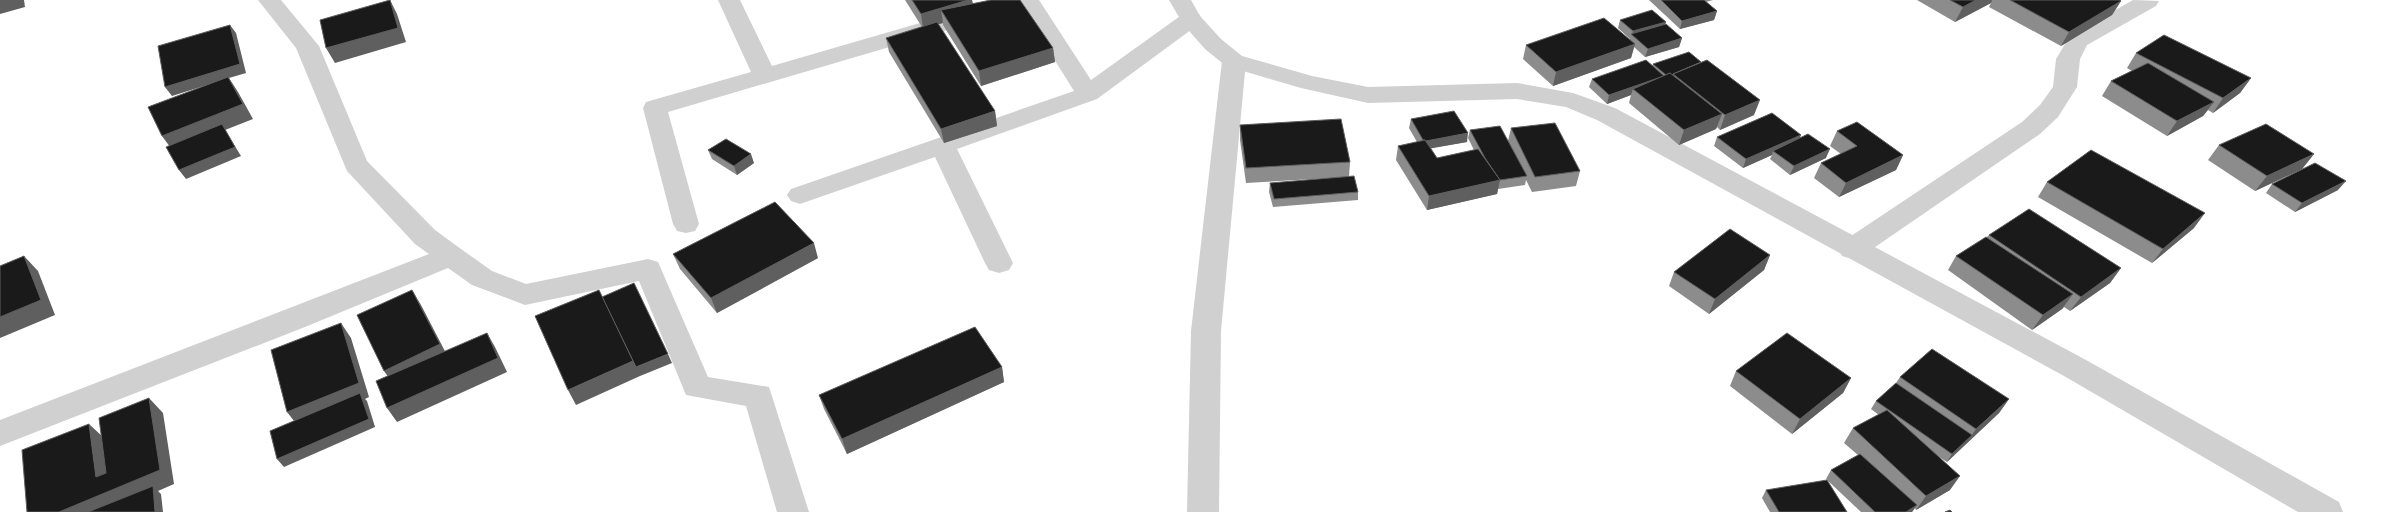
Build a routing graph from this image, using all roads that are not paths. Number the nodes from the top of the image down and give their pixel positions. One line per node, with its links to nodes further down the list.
1 (269, 0): 14 (street)
2 (728, 0): 8 (street)
3 (1023, 0): 8 (street)
4 (1028, 0): 9 (street)
5 (2148, 1): 13 (street)
6 (1186, 10): 7 (street); 9 (street)
7 (1234, 61): 13 (street); 18 (street)
8 (765, 76): 12 (street)
9 (1088, 94): 10 (street)
10 (942, 145): 11 (street); 15 (street)
11 (800, 195)
12 (686, 224)
13 (1852, 249): 19 (street)
14 (451, 256): 16 (street); 17 (street)
15 (999, 263)
16 (0, 433)
17 (793, 512)
18 (1203, 512)
19 (2326, 512)

